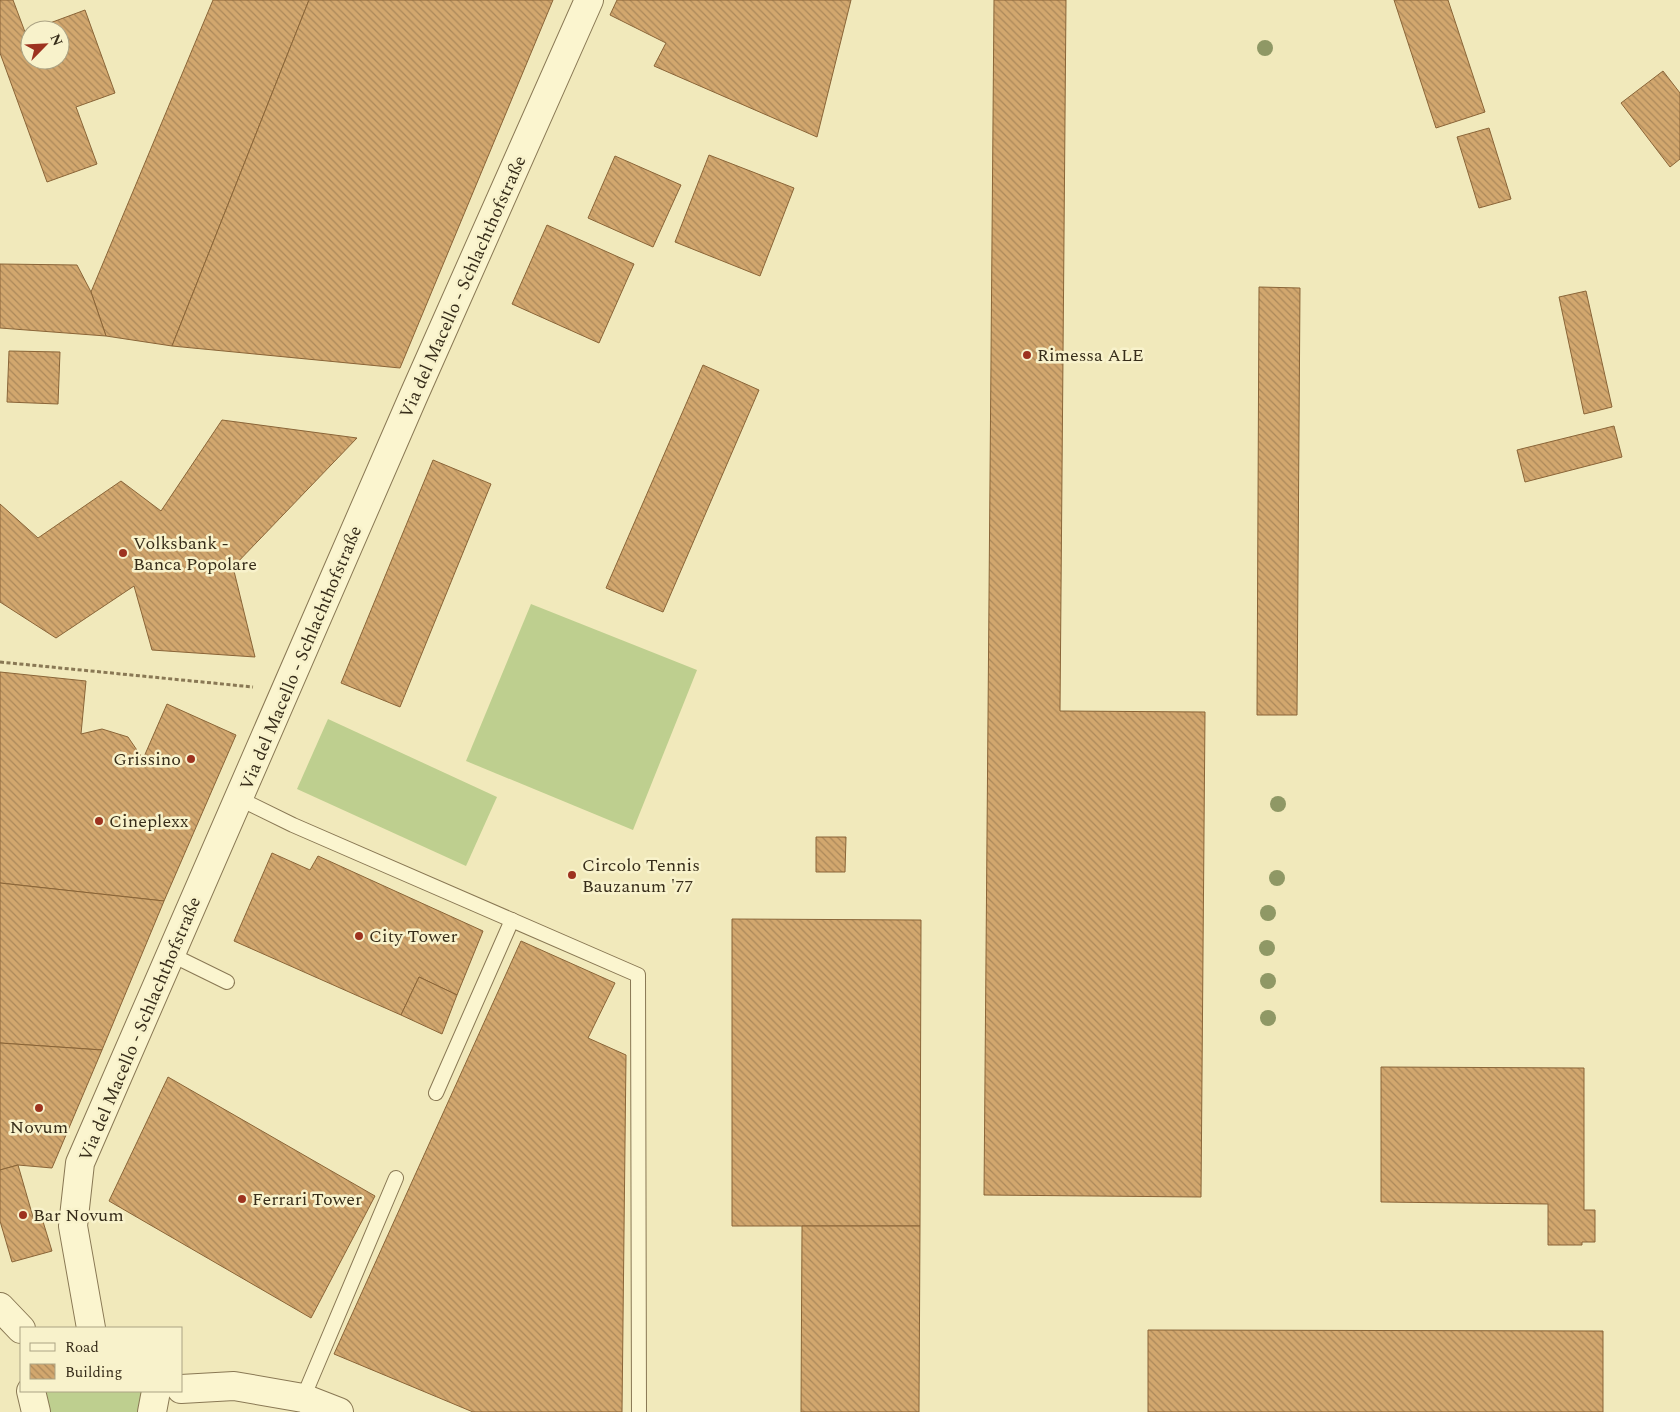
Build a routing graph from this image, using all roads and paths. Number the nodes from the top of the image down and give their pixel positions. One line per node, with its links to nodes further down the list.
1 (589, 0): 3 (street, Via del Macello - Schlachthofstraße)
2 (0, 662): 3 (path)
3 (286, 690): 4 (street, Via del Macello - Schlachthofstraße)
4 (240, 799): 5 (lane); 6 (street, Via del Macello - Schlachthofstraße)
5 (512, 920): 8 (lane); 20 (lane)
6 (172, 955): 7 (lane); 11 (street, Via del Macello - Schlachthofstraße)
7 (227, 982)
8 (436, 1093)
9 (396, 1178): 16 (lane)
10 (0, 1307): 12 (street)
11 (91, 1327)
12 (20, 1328)
13 (182, 1389): 16 (street)
14 (31, 1392): 17 (street)
15 (156, 1392): 18 (street)
16 (303, 1398): 19 (street)
17 (36, 1412)
18 (152, 1412)
19 (339, 1412)
20 (640, 1412)

